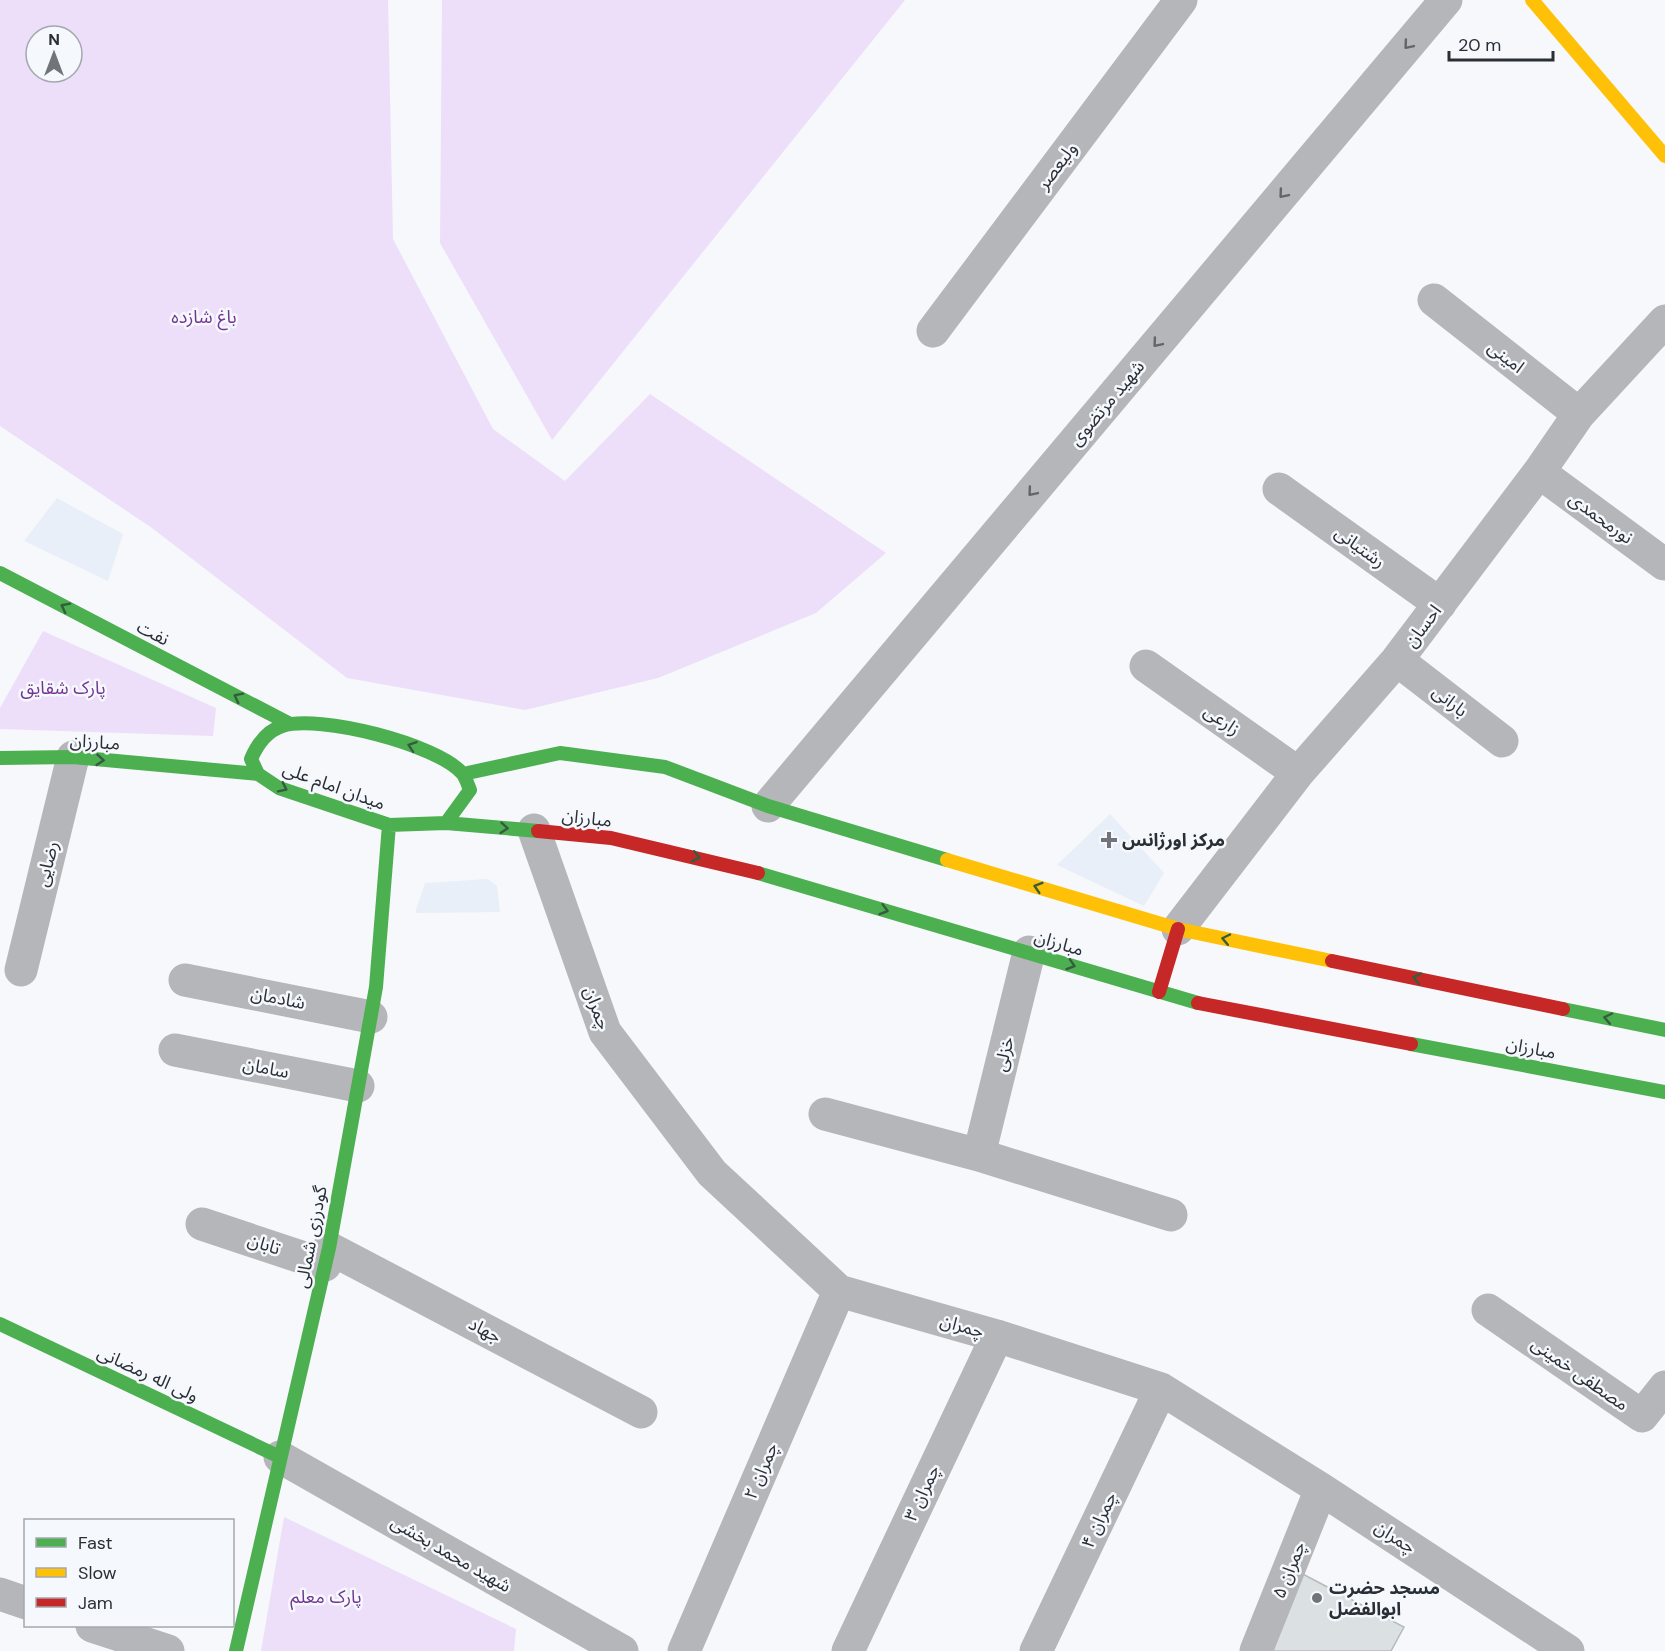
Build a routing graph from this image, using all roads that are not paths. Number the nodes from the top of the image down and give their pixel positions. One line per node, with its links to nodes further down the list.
1 (1182, 0): 7 (street, ولیعصر)
2 (1446, 0): 23 (street, شهید مرتضوی, one-way to 23)
3 (1532, 0): 4 (street)
4 (1665, 156)
5 (1434, 300): 8 (street, امینی)
6 (1665, 321): 8 (street, احسان)
7 (933, 331)
8 (1579, 414): 9 (street, احسان)
9 (1539, 472): 11 (street, نورمحمدی); 13 (street, احسان)
10 (1279, 489): 13 (street, رشتیانی)
11 (1664, 564)
12 (0, 573): 16 (street, نفت, one-way to 12)
13 (1440, 604): 14 (street, احسان)
14 (1397, 660): 17 (street, بارانی); 20 (street, احسان)
15 (1146, 666): 20 (street, زارعی)
16 (290, 724): 21 (street, میدان امام علی); 22 (street, one-way to 16)
17 (1502, 741)
18 (73, 757): 19 (street, مبارزان); 21 (street, مبارزان, one-way to 21); 29 (street, رضایی)
19 (0, 758)
20 (1298, 773): 27 (street, احسان)
21 (258, 774): 25 (street, میدان امام علی, one-way to 25)
22 (463, 774): 23 (street); 24 (street)
23 (768, 806): 27 (street, one-way to 23)
24 (446, 823): 25 (street, میدان امام علی); 26 (street, مبارزان, one-way to 26)
25 (389, 825): 32 (street, گودرزی شمالی)
26 (534, 830): 28 (street, مبارزان, one-way to 28); 42 (street, چمران)
27 (1178, 929): 31 (street); 33 (street, one-way to 27)
28 (1029, 952): 31 (street, مبارزان, one-way to 31); 38 (street, خزلی)
29 (21, 970)
30 (185, 980): 32 (street, شادمان)
31 (1158, 992): 36 (street, مبارزان)
32 (371, 1017): 35 (street, گودرزی شمالی)
33 (1665, 1030)
34 (175, 1050): 35 (street, سامان)
35 (358, 1086): 41 (street, گودرزی شمالی)
36 (1665, 1092)
37 (825, 1114): 38 (street)
38 (979, 1155): 39 (street)
39 (1171, 1215)
40 (202, 1224): 41 (street, تابان)
41 (327, 1257): 48 (street, جهاد); 49 (street, گودرزی شمالی)
42 (838, 1291): 45 (street, چمران); 57 (street, چمران ۲)
43 (1488, 1310): 46 (street, مصطفی خمینی)
44 (0, 1324): 49 (street, ولی اله رمضانی)
45 (997, 1336): 47 (street, چمران); 58 (street, چمران ۳)
46 (1665, 1387)
47 (1161, 1389): 50 (street, چمران); 59 (street, چمران ۴)
48 (641, 1412)
49 (280, 1457): 55 (street, گودرزی شمالی); 56 (street, شهید محمد بخشی)
50 (1321, 1489): 60 (street, چمران ۵); 61 (street, چمران)
51 (0, 1594): 52 (street)
52 (24, 1602)
53 (95, 1627): 54 (street)
54 (168, 1651)
55 (236, 1651)
56 (622, 1651)
57 (684, 1651)
58 (848, 1651)
59 (1036, 1651)
60 (1256, 1651)
61 (1568, 1651)

